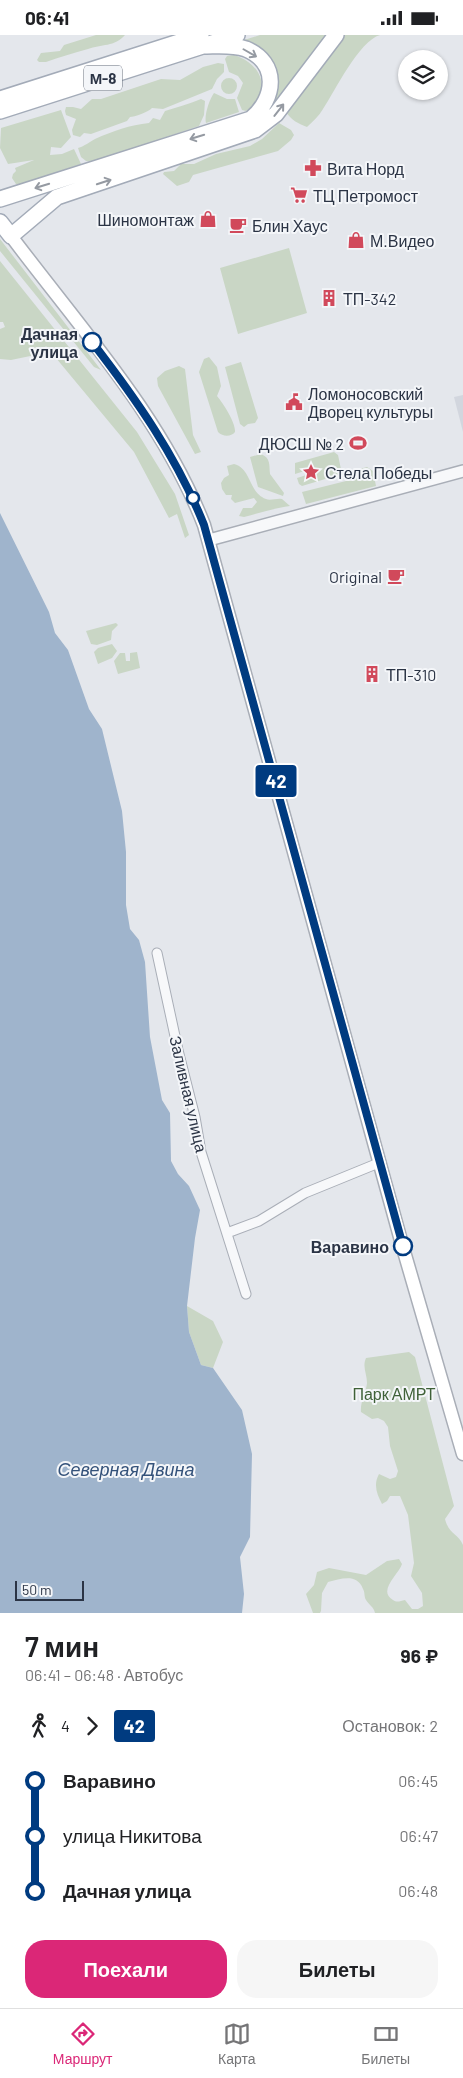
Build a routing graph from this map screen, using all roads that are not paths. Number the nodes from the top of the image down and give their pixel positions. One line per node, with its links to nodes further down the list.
1 (237, 35): 3 (main road)
2 (336, 35): 9 (main road, one-way to 2)
3 (200, 38): 4 (main road, М-8); 7 (main road, one-way to 7)
4 (54, 88): 5 (main road, М-8); 6 (main road, М-8)
5 (0, 99)
6 (0, 111)
7 (0, 199)
8 (0, 221): 9 (main road)
9 (11, 236): 11 (main road)
10 (463, 471): 11 (street)
11 (209, 541): 13 (main road)
12 (157, 953): 14 (street, Заливная улица)
13 (381, 1162): 14 (street); 16 (main road)
14 (227, 1233): 15 (street, Заливная улица)
15 (246, 1294)
16 (463, 1454)

